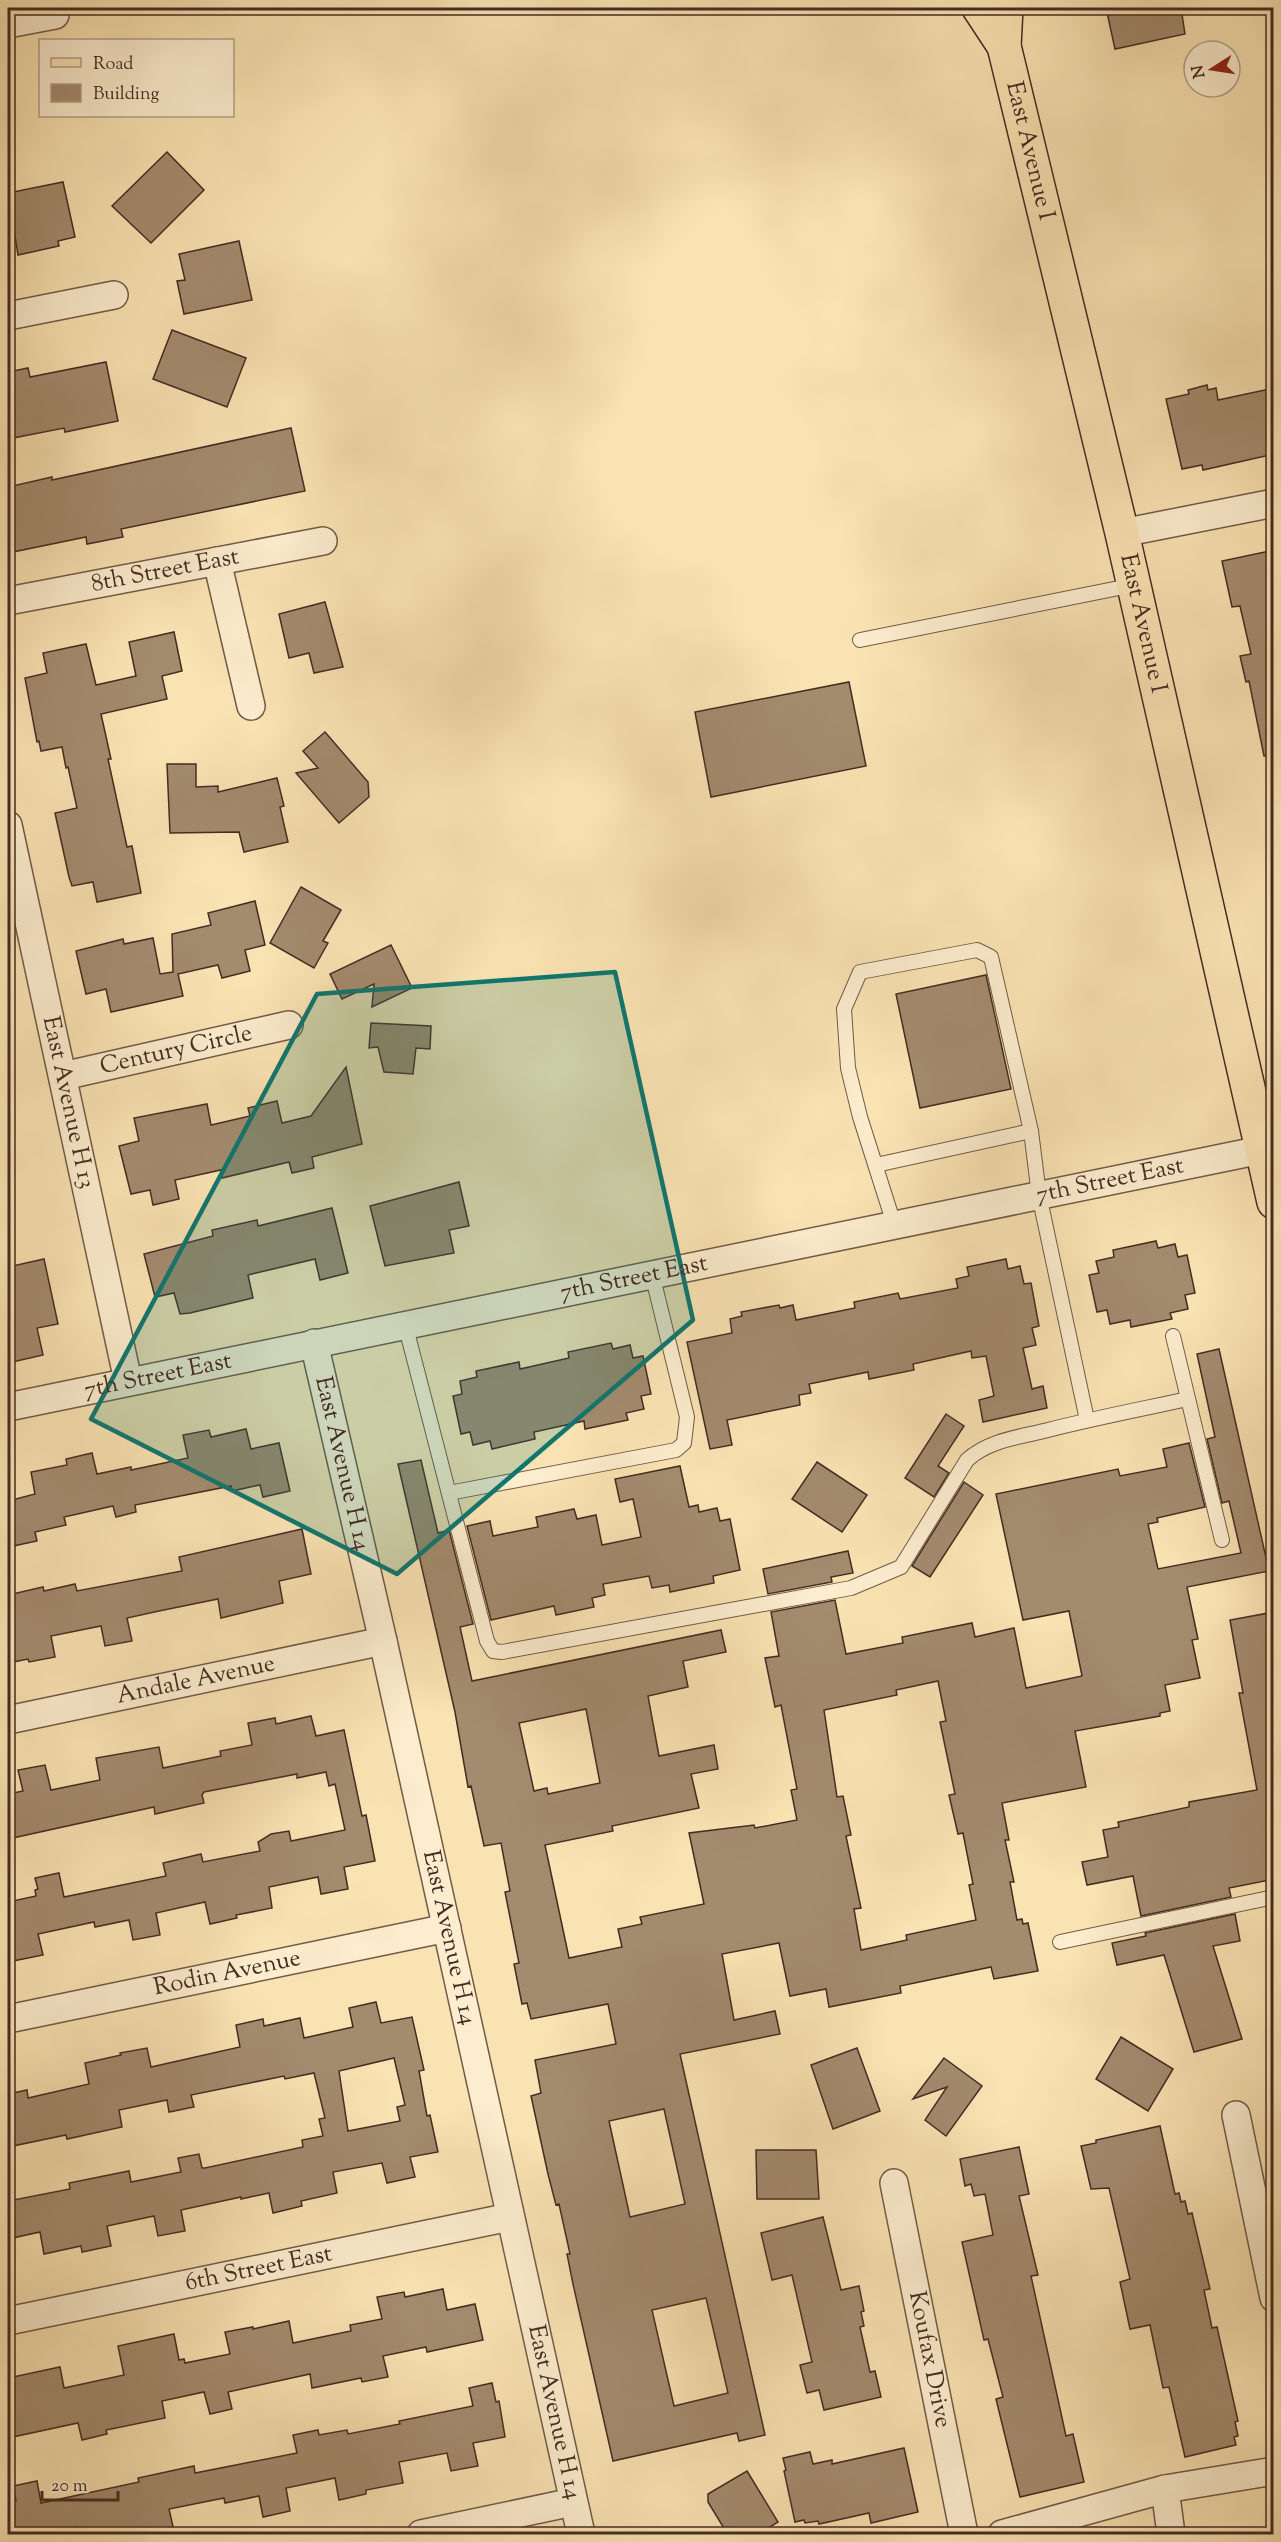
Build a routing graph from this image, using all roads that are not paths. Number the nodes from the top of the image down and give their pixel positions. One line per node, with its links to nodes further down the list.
1 (979, 8): 5 (main road, East Avenue I)
2 (1006, 8): 5 (main road, East Avenue I)
3 (55, 15): 4 (street)
4 (8, 24)
5 (1004, 46): 9 (main road, East Avenue I)
6 (114, 295): 7 (street)
7 (8, 316)
8 (1274, 504): 9 (street)
9 (1122, 533): 12 (main road, East Avenue I)
10 (323, 541): 11 (street, 8th Street East)
11 (217, 561): 13 (street, 8th Street East); 15 (street)
12 (1134, 585): 14 (lane); 21 (main road, East Avenue I)
13 (8, 601)
14 (860, 640)
15 (251, 706)
16 (8, 825): 17 (street, East Avenue H 13)
17 (16, 905): 19 (street, East Avenue H 13)
18 (289, 1025): 19 (street, Century Circle)
19 (63, 1076): 30 (street, East Avenue H 13)
20 (1031, 1131): 22 (lane); 22 (lane); 23 (lane)
21 (1262, 1150): 23 (street, 7th Street East); 24 (main road, East Avenue I)
22 (876, 1165): 25 (lane)
23 (1039, 1195): 25 (street, 7th Street East); 33 (lane)
24 (1274, 1202)
25 (894, 1224): 26 (street, 7th Street East)
26 (652, 1274): 27 (street, 7th Street East); 34 (lane)
27 (405, 1324): 29 (street, 7th Street East); 34 (lane)
28 (1173, 1336): 31 (lane)
29 (314, 1342): 30 (street, 7th Street East); 36 (street, East Avenue H 14)
30 (128, 1381): 32 (street, 7th Street East)
31 (1188, 1399): 33 (lane); 35 (lane)
32 (8, 1407)
33 (1087, 1420): 34 (lane)
34 (449, 1493)
35 (1221, 1540)
36 (383, 1641): 37 (street, Andale Avenue); 39 (street, East Avenue H 14)
37 (8, 1720)
38 (1274, 1897): 40 (lane)
39 (447, 1928): 41 (street, Rodin Avenue); 44 (street, East Avenue H 14)
40 (1060, 1942)
41 (8, 2019)
42 (1236, 2115): 45 (street)
43 (894, 2183): 52 (street, Koufax Drive)
44 (510, 2217): 46 (street, 6th Street East); 49 (street, East Avenue H 14)
45 (1274, 2298)
46 (8, 2321)
47 (1274, 2471): 48 (street)
48 (1165, 2488): 53 (street); 54 (street)
49 (573, 2502): 50 (street); 51 (street, East Avenue H 14)
50 (421, 2535)
51 (581, 2535)
52 (964, 2535)
53 (1002, 2535)
54 (1172, 2535)

